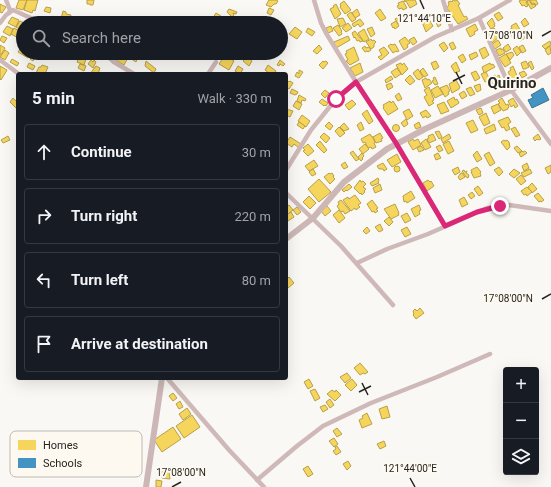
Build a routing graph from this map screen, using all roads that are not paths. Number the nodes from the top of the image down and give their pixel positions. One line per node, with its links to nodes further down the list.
1 (6, 0): 5 (street)
2 (314, 0): 17 (street)
3 (443, 0): 9 (street)
4 (510, 0): 7 (street)
5 (7, 15): 6 (street); 8 (street)
6 (26, 16)
7 (479, 18): 9 (street); 18 (street)
8 (0, 23)
9 (452, 30): 17 (street)
10 (0, 60): 14 (street)
11 (112, 60): 15 (street)
12 (216, 62): 16 (street)
13 (551, 68): 18 (main road)
14 (16, 72)
15 (131, 72)
16 (209, 72)
17 (356, 82): 19 (street); 21 (street)
18 (511, 90): 19 (main road); 20 (street)
19 (396, 143): 24 (main road); 25 (street)
20 (551, 144)
21 (288, 167)
22 (288, 194): 24 (street)
23 (551, 211): 25 (street)
24 (313, 218): 26 (main road); 27 (street)
25 (445, 226): 27 (street)
26 (288, 237)
27 (357, 263): 28 (street)
28 (393, 305)
29 (490, 354): 32 (street)
30 (162, 380): 33 (main road)
31 (169, 380): 32 (street)
32 (257, 480): 34 (street)
33 (146, 487)
34 (264, 487)

